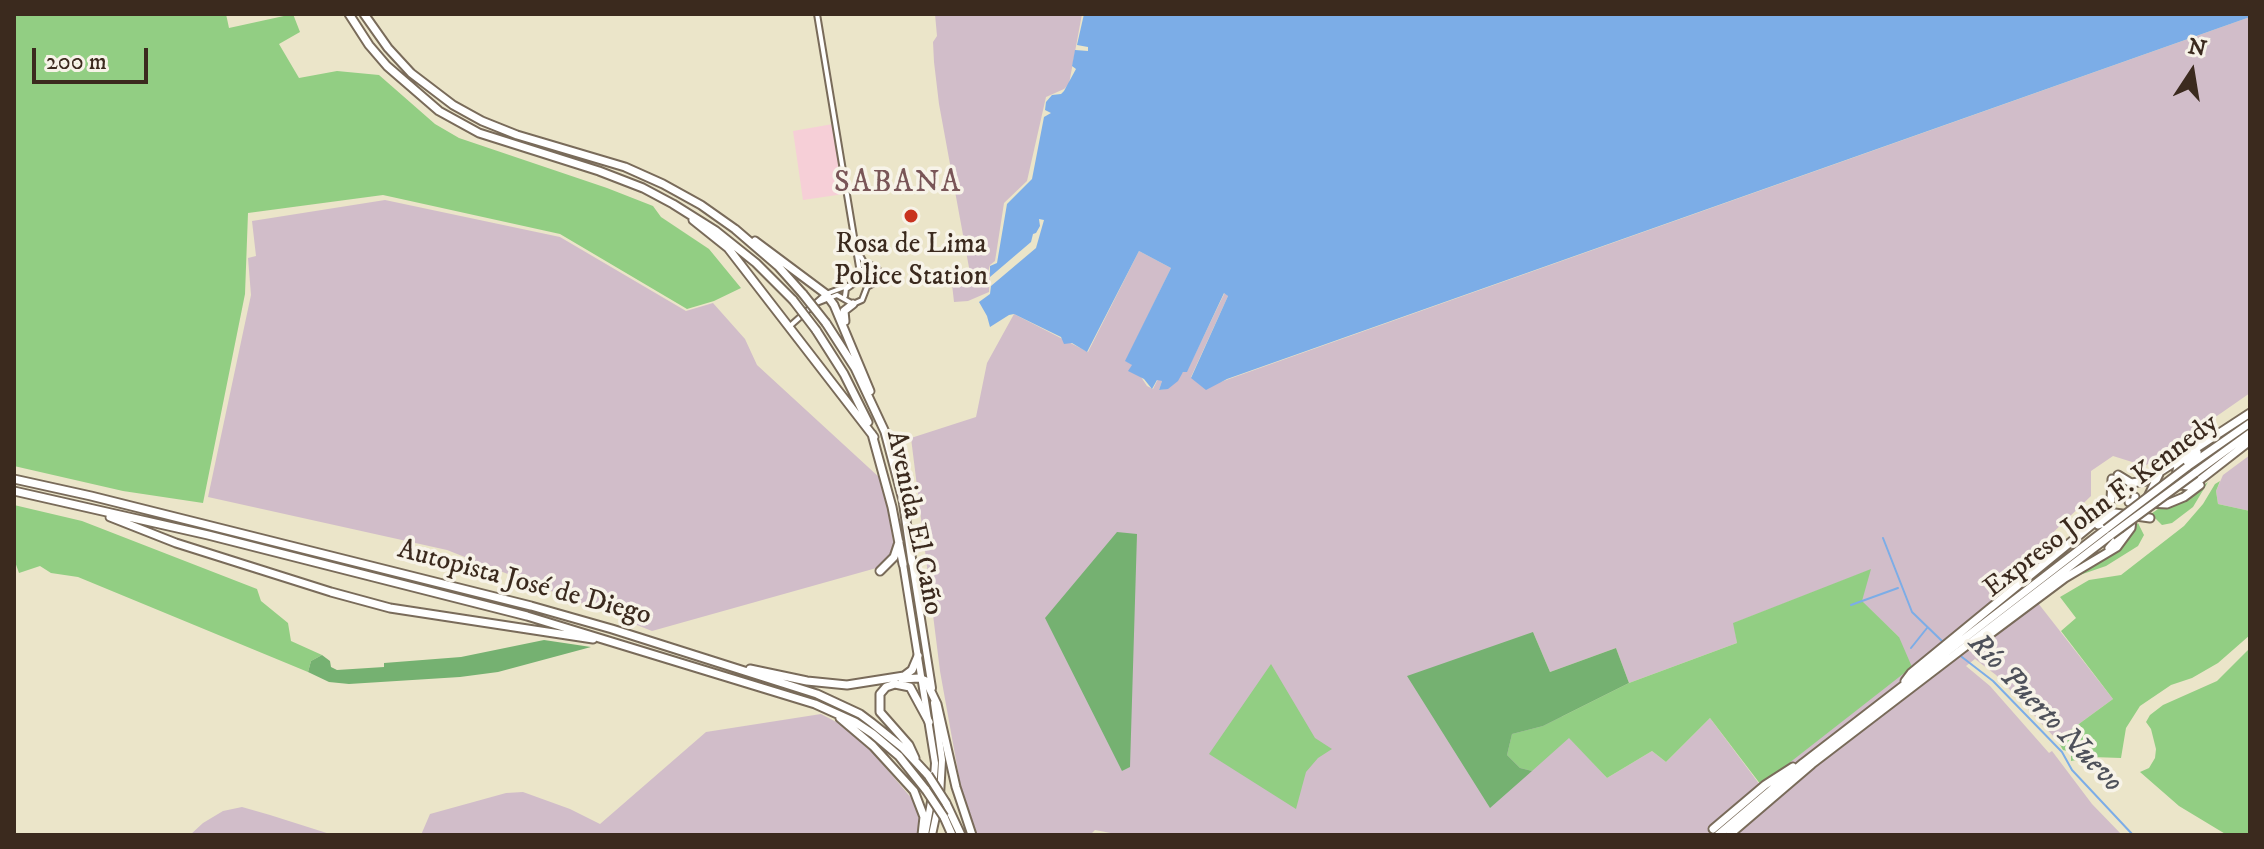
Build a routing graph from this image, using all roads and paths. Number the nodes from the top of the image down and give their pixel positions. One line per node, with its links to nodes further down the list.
1 (349, 14): 4 (highway, Avenida El Caño)
2 (364, 14): 5 (highway, Avenida El Caño)
3 (817, 14): 6 (main road)
4 (673, 204): 12 (highway); 18 (highway, Avenida El Caño, bridge)
5 (735, 229): 10 (highway); 14 (highway, Avenida El Caño, bridge)
6 (857, 250): 7 (main road); 8 (main road)
7 (868, 265): 8 (main road); 11 (main road)
8 (860, 273): 9 (main road)
9 (850, 285): 10 (main road); 11 (main road)
10 (827, 296): 11 (main road); 12 (main road); 13 (highway)
11 (849, 301): 13 (highway)
12 (790, 326): 18 (highway)
13 (852, 346): 14 (highway)
14 (876, 412): 33 (highway, Avenida El Caño)
15 (2250, 413): 19 (highway)
16 (2250, 423): 29 (highway, Expreso John F. Kennedy, bridge)
17 (2250, 433): 29 (highway, Expreso John F. Kennedy, bridge)
18 (874, 437): 30 (highway, Avenida El Caño)
19 (2211, 440): 21 (highway); 22 (highway)
20 (2250, 441): 22 (highway)
21 (2161, 472): 25 (highway); 28 (highway)
22 (2206, 476): 25 (highway)
23 (14, 479): 41 (highway, Autopista José de Diego)
24 (14, 491): 26 (highway, Autopista José de Diego)
25 (2145, 505): 27 (highway); 27 (highway)
26 (85, 507): 37 (highway, Autopista José de Diego); 37 (highway, Autopista José de Diego)
27 (2133, 514): 28 (highway); 32 (highway)
28 (2094, 523): 31 (highway)
29 (2108, 532): 36 (highway, Expreso John F. Kennedy); 38 (highway, Expreso John F. Kennedy)
30 (899, 540): 34 (highway, Avenida El Caño); 35 (highway)
31 (2074, 540): 32 (highway); 38 (highway)
32 (2108, 550): 36 (highway)
33 (912, 562): 44 (highway, Avenida El Caño)
34 (903, 564): 40 (highway, Avenida El Caño)
35 (880, 571)
36 (1974, 640): 38 (highway, Expreso John F. Kennedy)
37 (607, 641): 45 (highway, Autopista José de Diego)
38 (1959, 643): 39 (highway, Expreso John F. Kennedy)
39 (1945, 654): 48 (highway, Expreso John F. Kennedy); 54 (highway, Expreso John F. Kennedy)
40 (918, 656): 42 (highway); 43 (highway, Avenida El Caño)
41 (731, 667): 42 (highway); 47 (highway, Autopista José de Diego)
42 (897, 679): 43 (highway)
43 (921, 679): 44 (highway); 46 (highway, Avenida El Caño)
44 (933, 697): 50 (highway, Avenida El Caño); 53 (highway)
45 (833, 711): 49 (highway); 51 (highway, Autopista José de Diego, bridge)
46 (929, 722): 47 (highway); 49 (highway, Avenida El Caño)
47 (918, 763): 52 (highway, Autopista José de Diego, bridge)
48 (1715, 832)
49 (924, 835)
50 (932, 835)
51 (952, 835)
52 (961, 835)
53 (972, 835)
54 (1729, 835)

